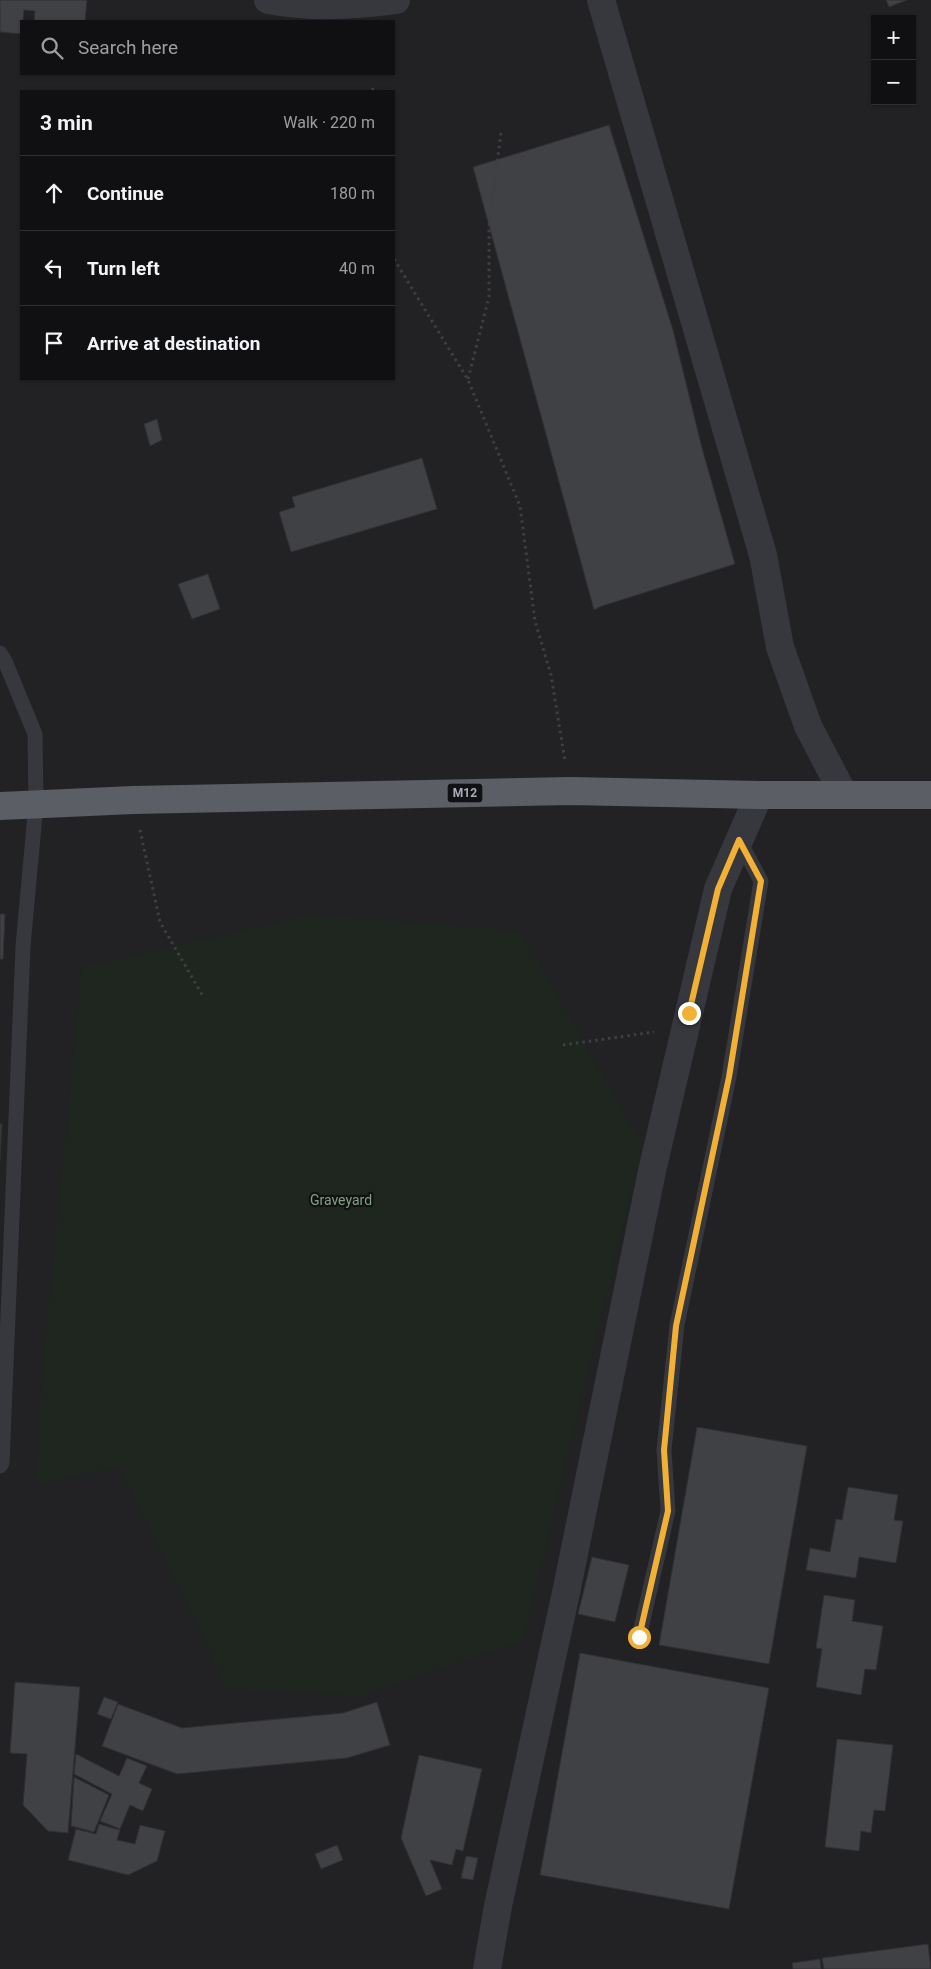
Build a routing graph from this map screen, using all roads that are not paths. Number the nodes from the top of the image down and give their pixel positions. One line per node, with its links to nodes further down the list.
1 (268, 0): 2 (street)
2 (396, 0)
3 (601, 0): 6 (street)
4 (0, 653): 8 (lane)
5 (759, 795): 6 (highway, M12); 8 (highway, M12); 10 (street)
6 (844, 795): 7 (highway, M12)
7 (931, 795)
8 (36, 804): 9 (highway, M12); 11 (lane)
9 (0, 806)
10 (739, 840): 12 (lane); 13 (street)
11 (0, 1466)
12 (639, 1637)
13 (487, 1969)

